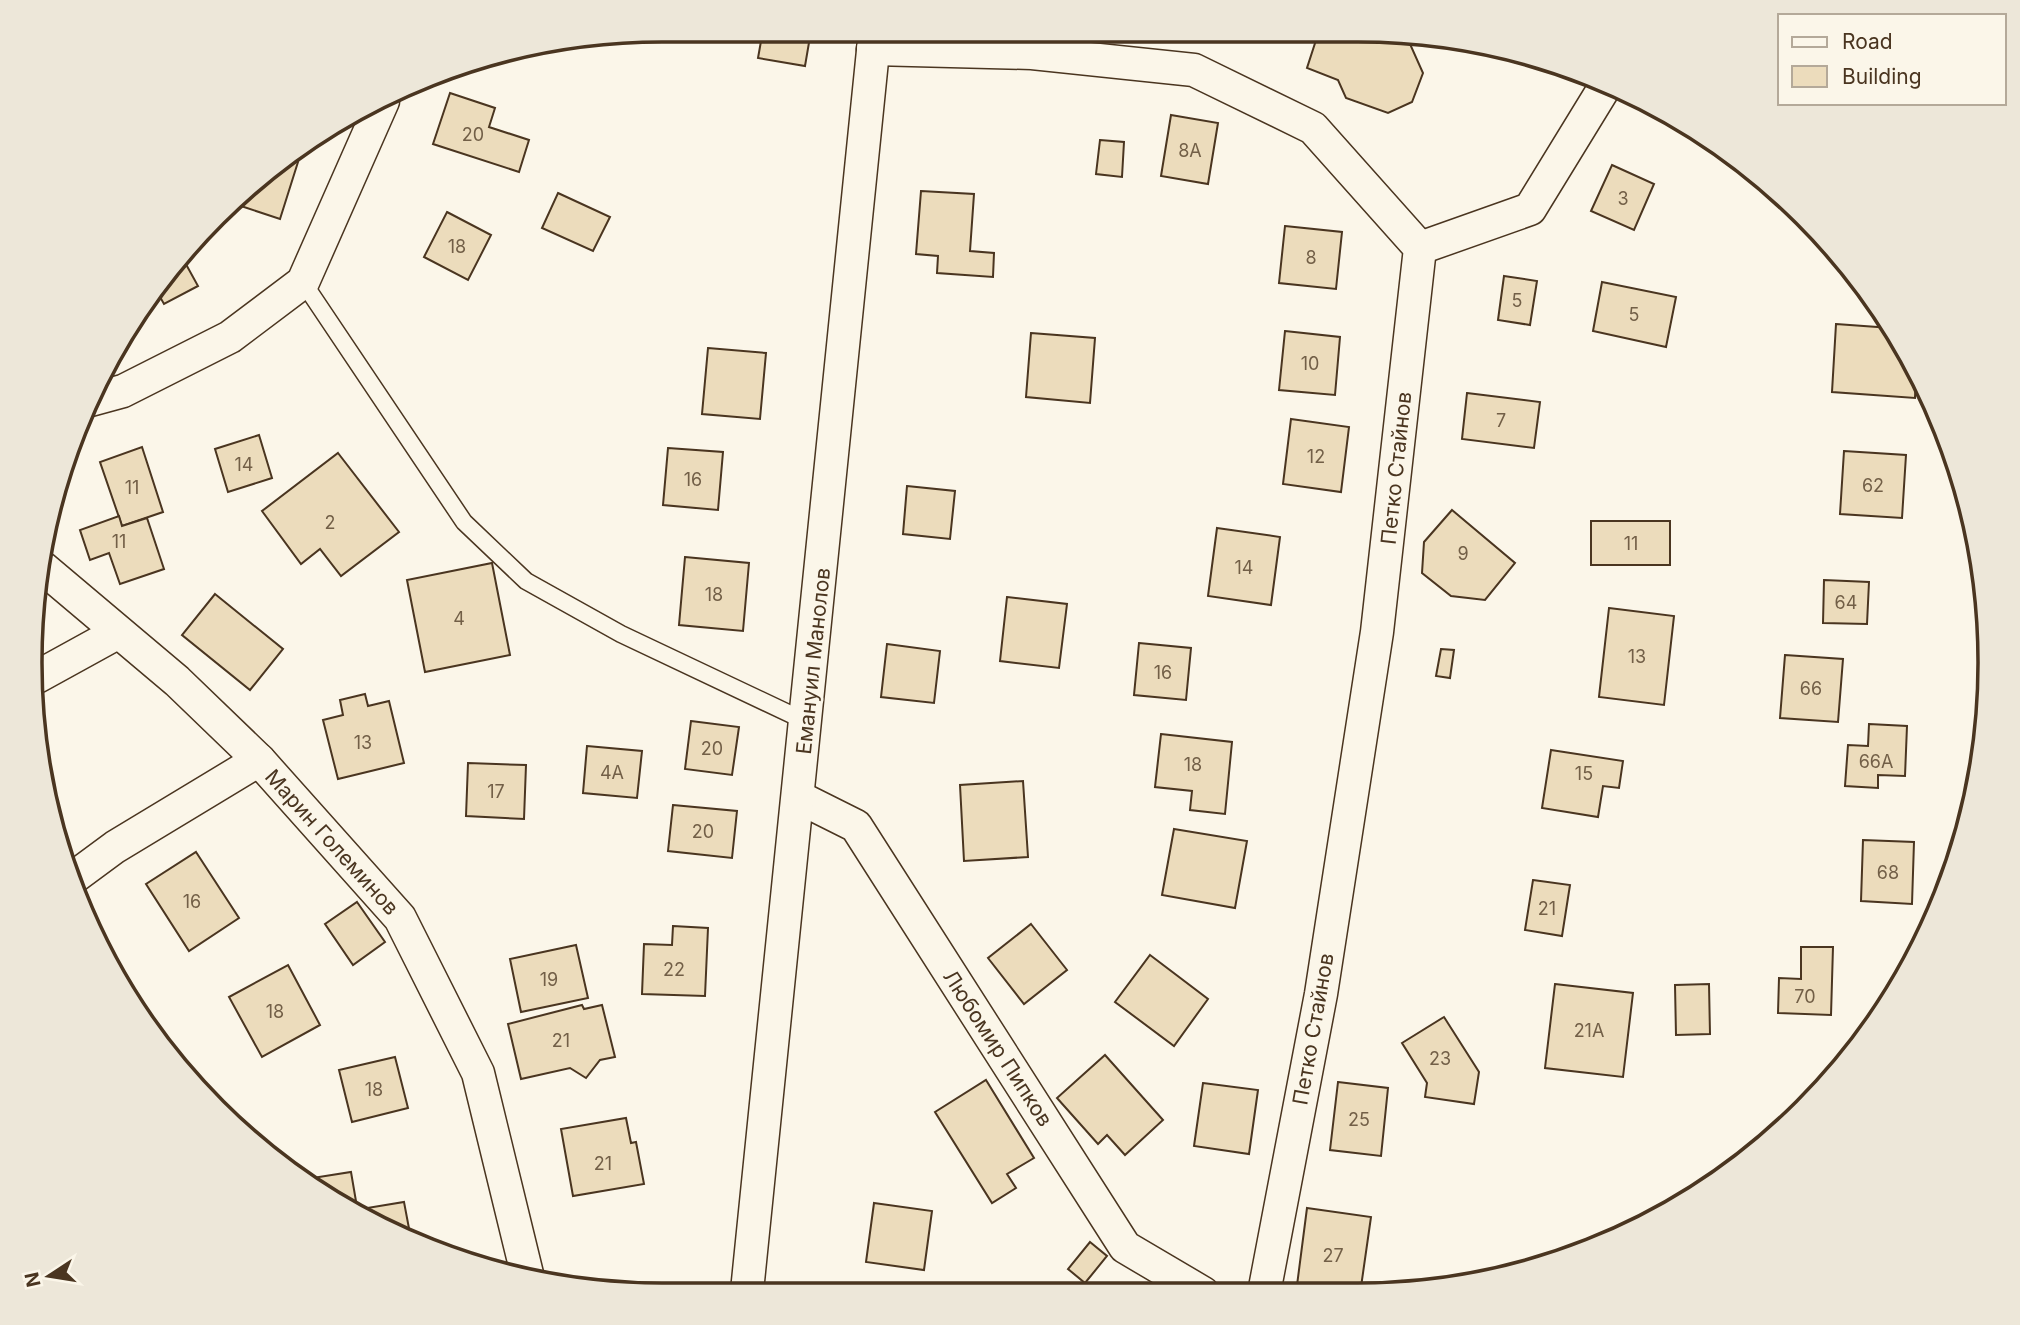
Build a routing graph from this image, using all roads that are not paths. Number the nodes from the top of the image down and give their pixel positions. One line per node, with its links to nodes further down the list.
1 (874, 42): 11 (street, Емануил Манолов)
2 (900, 42): 5 (street)
3 (1602, 92): 5 (street)
4 (379, 111): 6 (street)
5 (1420, 248): 18 (street, Петко Стайнов)
6 (303, 282): 7 (street); 11 (lane)
7 (102, 397)
8 (49, 573): 9 (street, Марин Големинов)
9 (117, 633): 10 (street); 12 (street, Марин Големинов)
10 (42, 674)
11 (807, 722): 13 (street, Емануил Манолов)
12 (259, 760): 14 (street); 15 (street, Марин Големинов)
13 (800, 798): 16 (street, Емануил Манолов); 17 (street, Любомир Пипков)
14 (79, 873)
15 (525, 1267)
16 (748, 1283)
17 (1186, 1283)
18 (1266, 1283)

